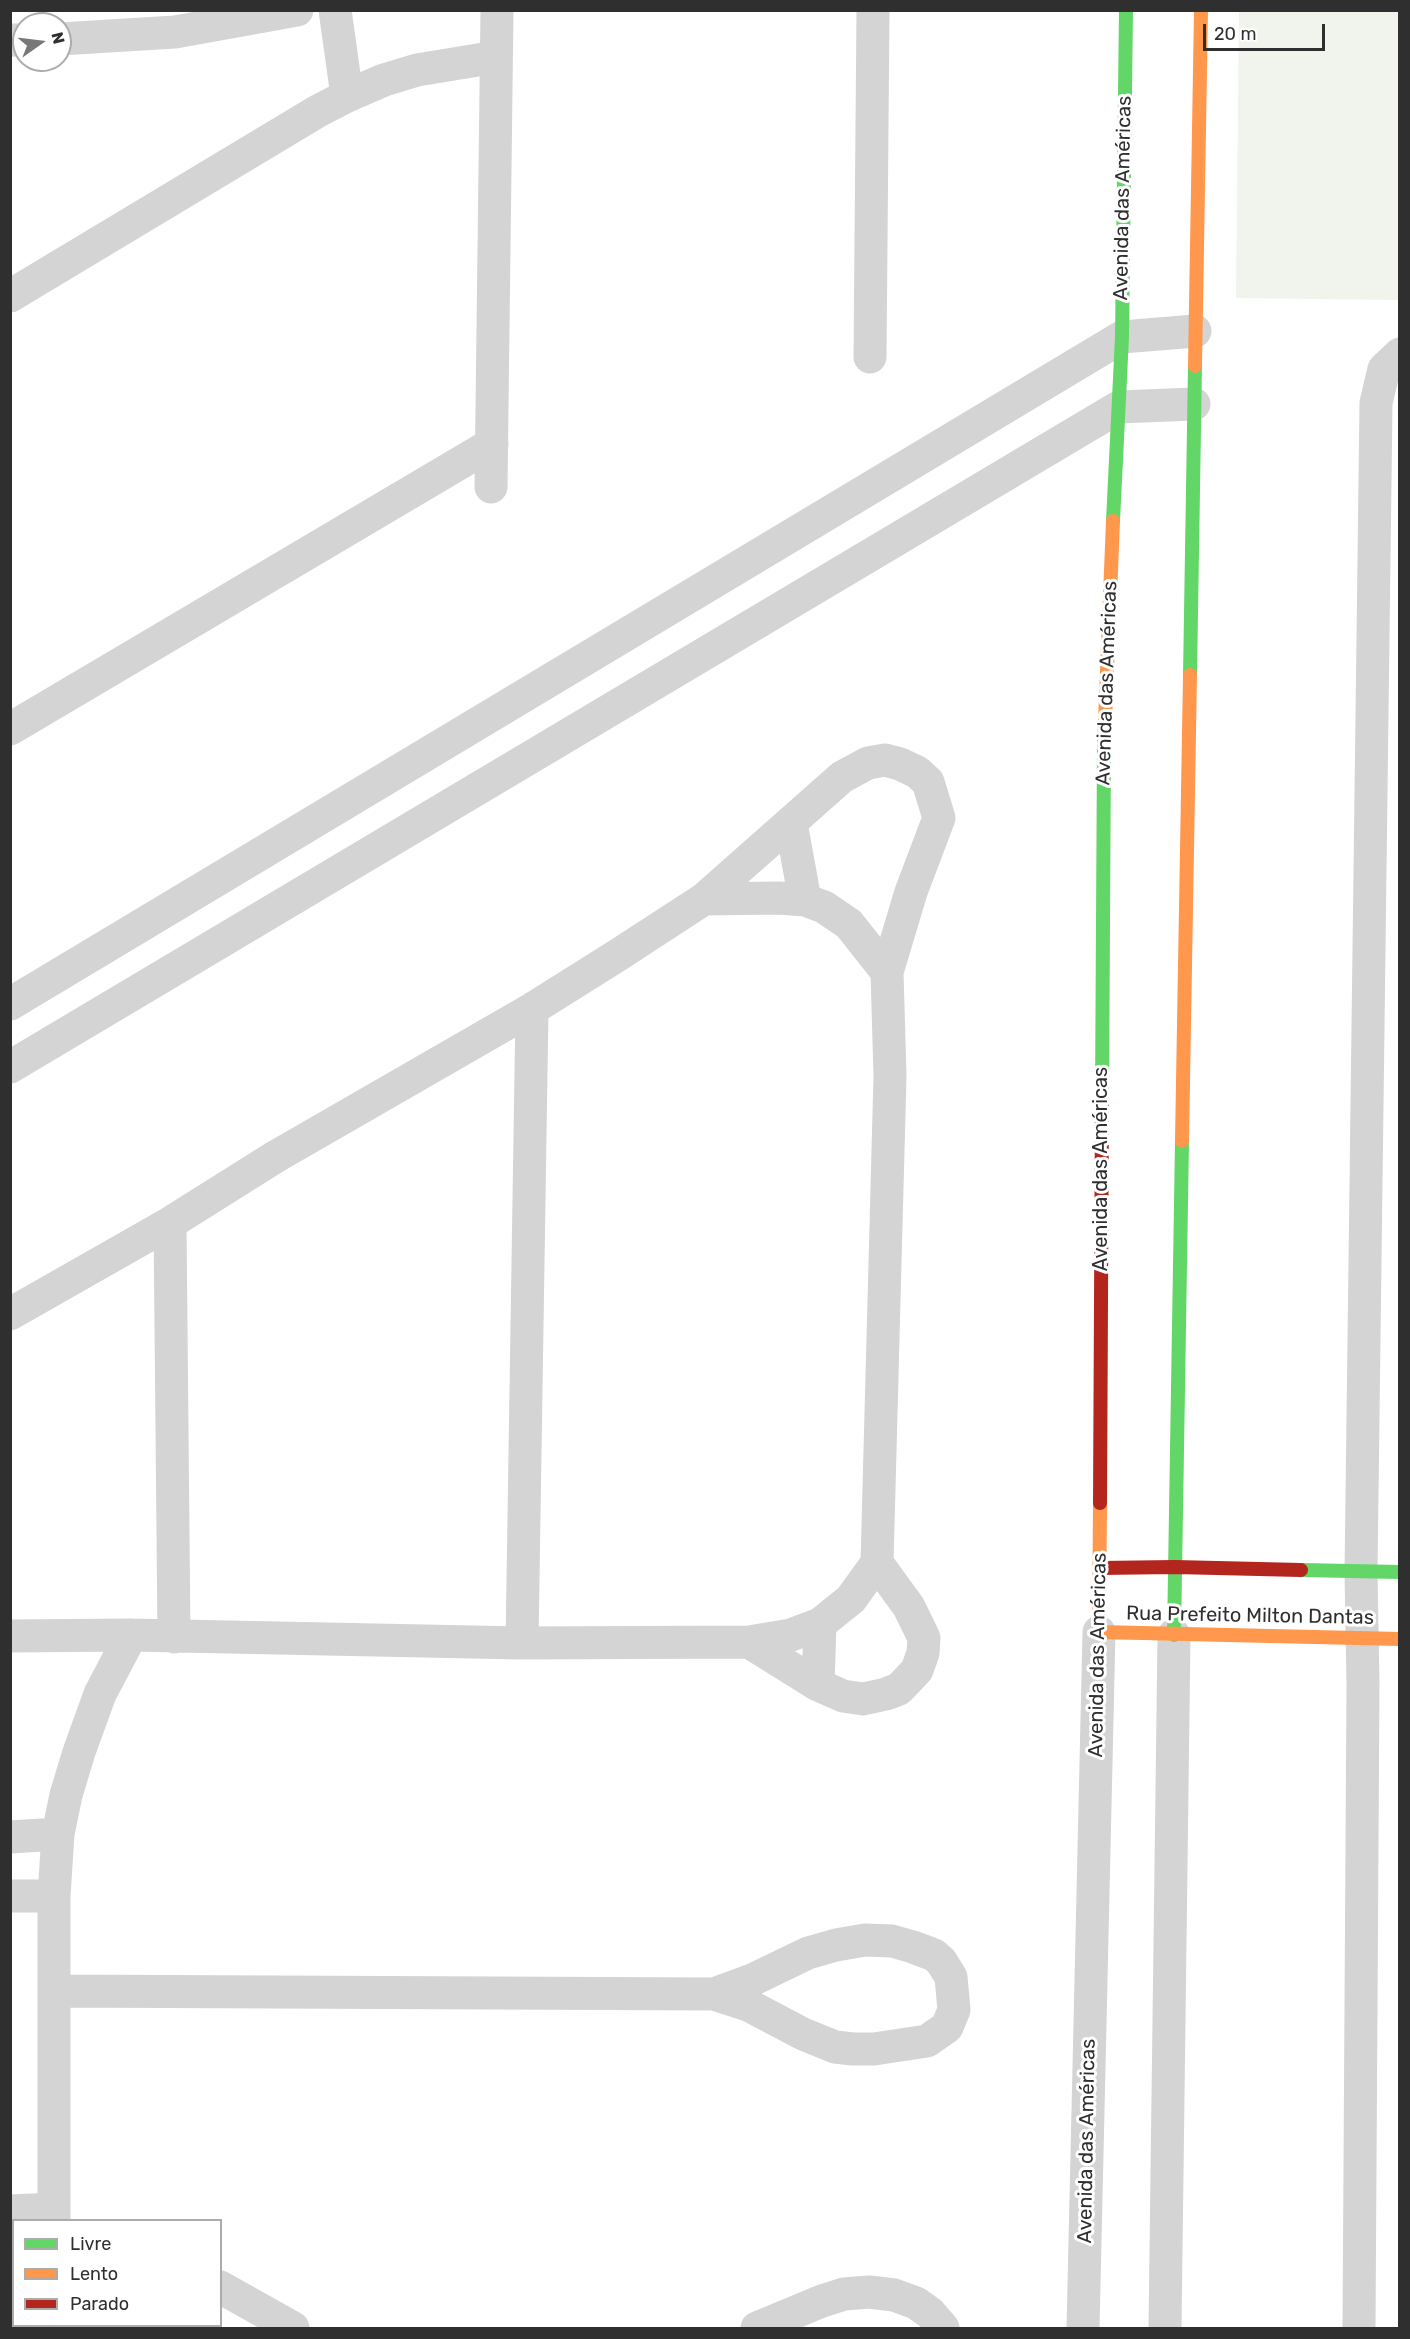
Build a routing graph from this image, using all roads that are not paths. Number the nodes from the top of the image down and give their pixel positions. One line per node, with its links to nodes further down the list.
1 (297, 10): 7 (street)
2 (335, 10): 9 (street)
3 (497, 10): 8 (street)
4 (873, 10): 14 (street)
5 (1126, 10): 12 (street, Avenida das Américas)
6 (1200, 10): 11 (street)
7 (72, 38)
8 (496, 57): 9 (street); 17 (street)
9 (347, 96): 10 (street)
10 (10, 296)
11 (1195, 331): 12 (street); 15 (street)
12 (1122, 337): 16 (street, Avenida das Américas); 24 (street)
13 (1400, 354): 32 (street)
14 (870, 357)
15 (1194, 404): 16 (street); 30 (street)
16 (1119, 407): 26 (street); 31 (street, Avenida das Américas)
17 (492, 444): 18 (street); 19 (street)
18 (491, 487)
19 (10, 729)
20 (791, 823): 21 (street); 22 (street); 23 (street)
21 (704, 899): 22 (street); 25 (street)
22 (805, 900): 23 (street)
23 (887, 972): 29 (street)
24 (10, 1004)
25 (532, 1009): 27 (street); 43 (street)
26 (10, 1067)
27 (170, 1223): 28 (street); 39 (street)
28 (10, 1314)
29 (877, 1563): 34 (street); 44 (street)
30 (1175, 1567): 31 (street); 32 (street); 37 (street)
31 (1099, 1568): 35 (street, Avenida das Américas)
32 (1361, 1572): 33 (street); 40 (street)
33 (1400, 1572)
34 (820, 1624): 42 (street); 44 (street)
35 (1099, 1632): 37 (street, Rua Prefeito Milton Dantas); 57 (street, Avenida das Américas)
36 (131, 1635): 38 (street); 39 (street); 45 (street)
37 (1174, 1635): 40 (street, Rua Prefeito Milton Dantas); 58 (street)
38 (10, 1636)
39 (174, 1637): 43 (street)
40 (1361, 1638): 41 (street, Rua Prefeito Milton Dantas); 59 (street)
41 (1400, 1639)
42 (749, 1642): 43 (street); 44 (street)
43 (522, 1643)
44 (818, 1685)
45 (58, 1834): 46 (street); 48 (street)
46 (10, 1837)
47 (10, 1896): 48 (street)
48 (54, 1896): 49 (street)
49 (55, 1991): 50 (street); 52 (street)
50 (714, 1994): 50 (street)
51 (10, 2211): 52 (street)
52 (54, 2215)
53 (222, 2288): 54 (street)
54 (293, 2328)
55 (757, 2328): 56 (street)
56 (943, 2328)
57 (1083, 2328)
58 (1165, 2328)
59 (1359, 2328)

